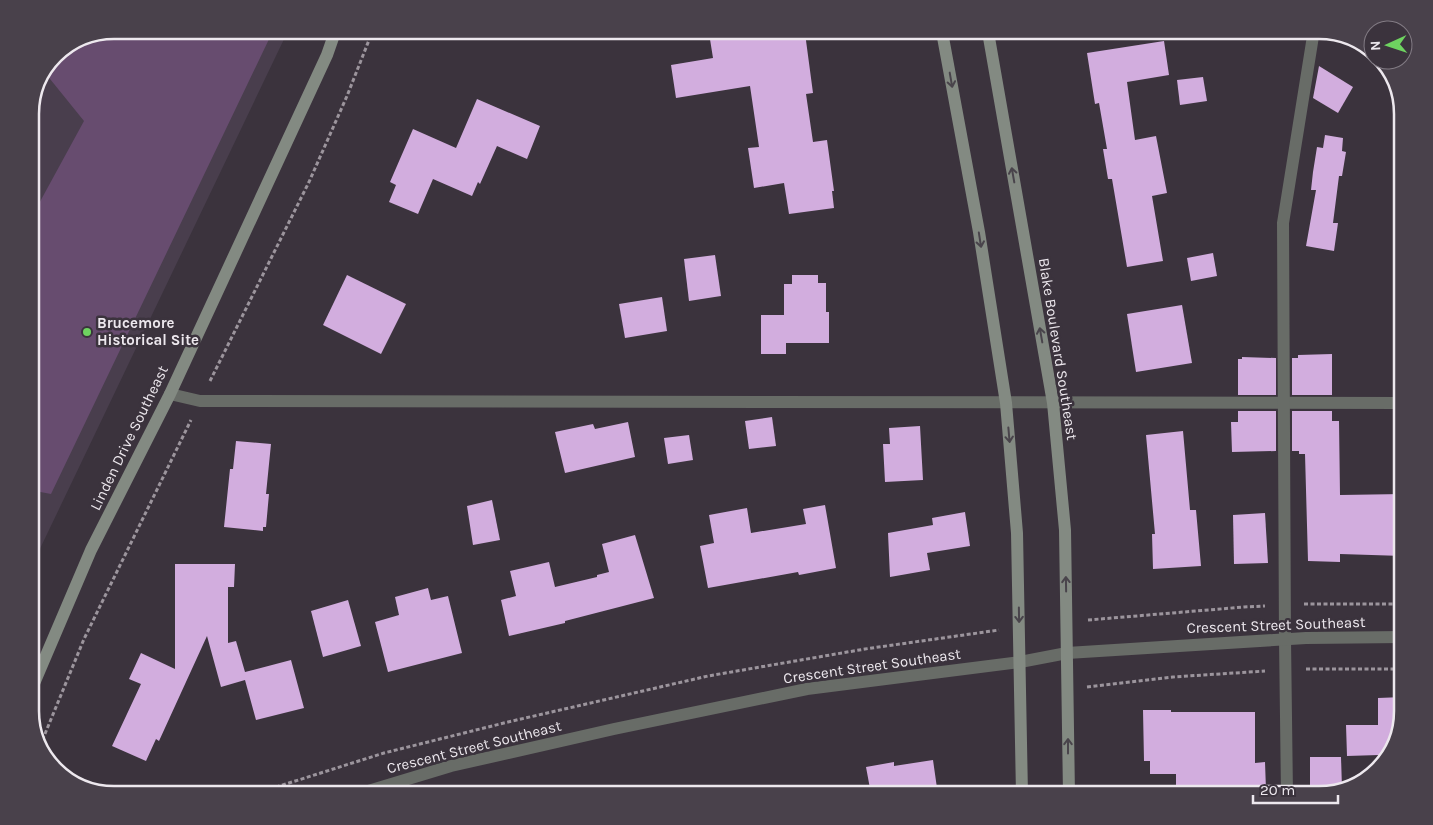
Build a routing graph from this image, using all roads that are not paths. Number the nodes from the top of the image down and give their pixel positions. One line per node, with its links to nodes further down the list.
1 (333, 39): 5 (street, Linden Drive Southeast)
2 (943, 39): 6 (street, one-way to 6)
3 (989, 39): 7 (street, Blake Boulevard Southeast, one-way to 3)
4 (1313, 39): 9 (street)
5 (170, 394): 6 (street); 14 (street, Linden Drive Southeast)
6 (1006, 403): 7 (street); 13 (street, one-way to 13)
7 (1053, 403): 9 (street); 12 (street, Blake Boulevard Southeast, one-way to 7)
8 (1394, 403): 9 (street)
9 (1284, 404): 11 (street)
10 (1394, 637): 11 (street, Crescent Street Southeast)
11 (1284, 639): 12 (street, Crescent Street Southeast); 18 (street)
12 (1068, 653): 13 (street, Crescent Street Southeast); 17 (street, Blake Boulevard Southeast, one-way to 12)
13 (1020, 662): 15 (street, Crescent Street Southeast); 16 (street)
14 (39, 672)
15 (385, 786)
16 (1022, 786)
17 (1069, 786)
18 (1287, 786)

